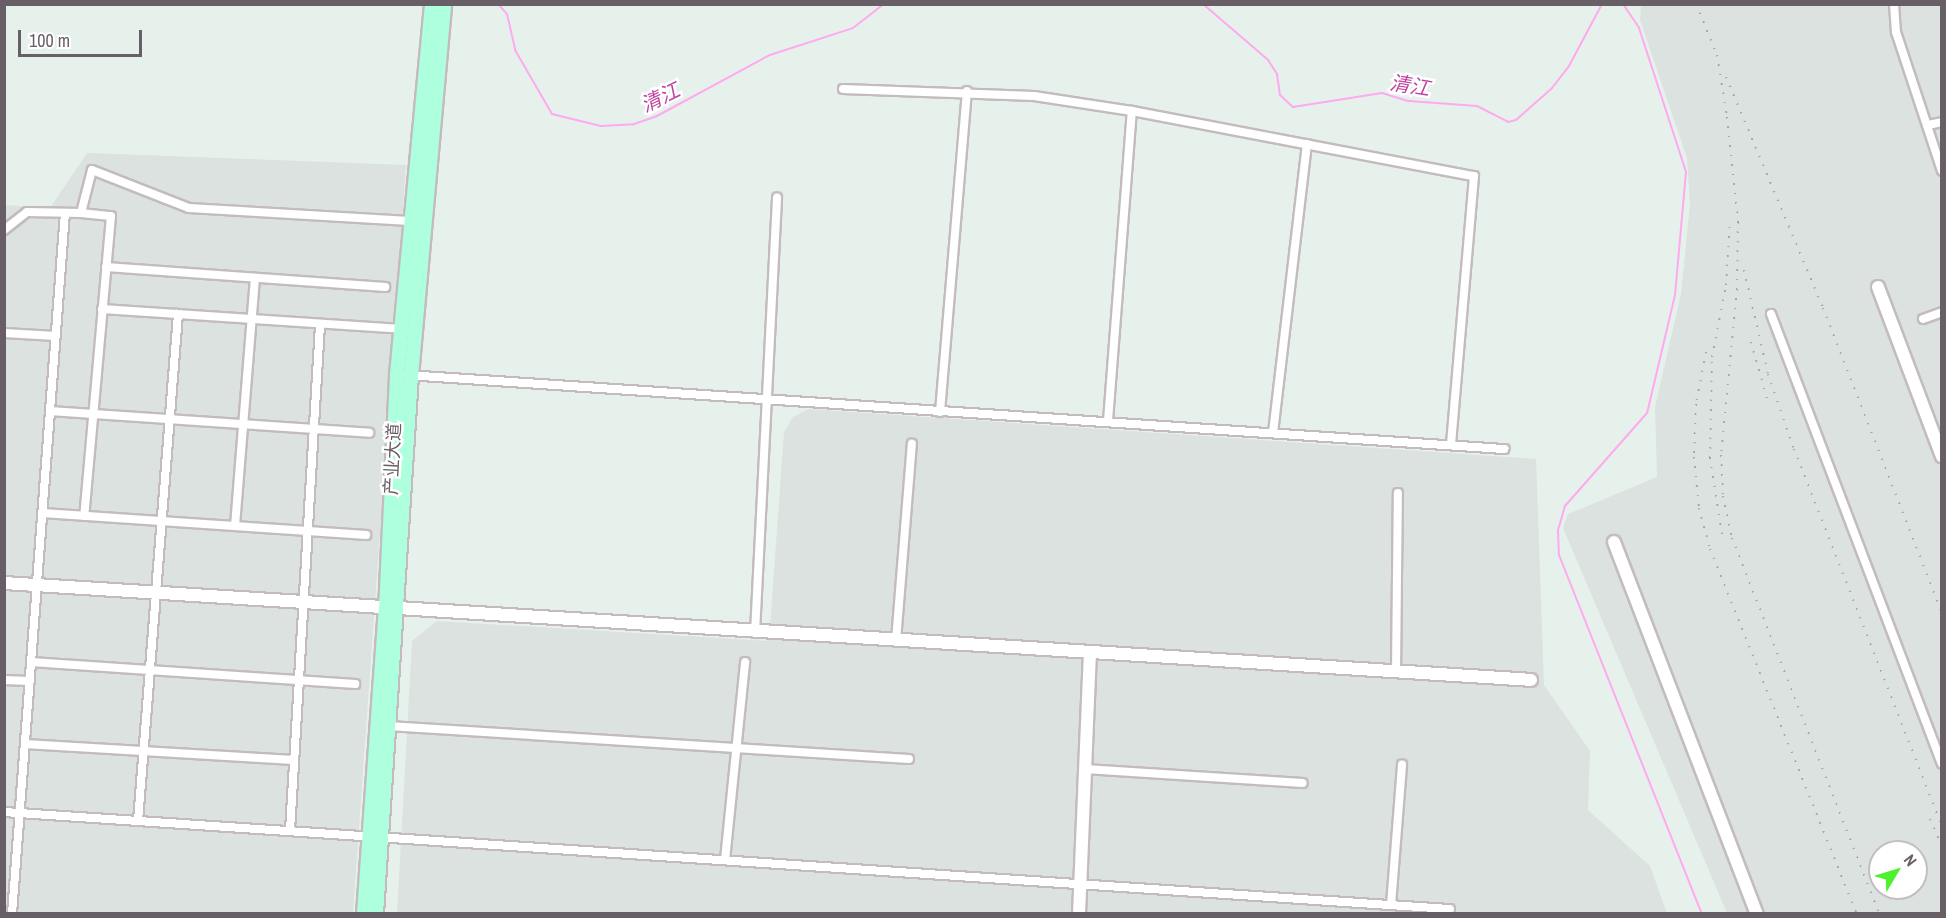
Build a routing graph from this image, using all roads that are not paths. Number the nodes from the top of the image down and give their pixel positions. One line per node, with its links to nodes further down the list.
1 (432, 4): 14 (main road, 产业大道)
2 (444, 4): 30 (main road, 产业大道)
3 (1894, 4): 8 (street)
4 (843, 89): 5 (street)
5 (967, 91): 6 (street); 33 (street)
6 (1132, 111): 9 (street); 36 (street)
7 (1941, 122): 8 (street)
8 (1928, 125): 10 (street)
9 (1307, 144): 40 (street); 42 (street)
10 (1941, 171)
11 (777, 198): 31 (street)
12 (65, 213): 13 (street); 15 (street); 29 (street)
13 (81, 213): 14 (street); 16 (street)
14 (410, 221): 27 (main road, 产业大道)
15 (4, 230)
16 (106, 267): 17 (street); 20 (street)
17 (255, 278): 18 (street); 24 (street)
18 (385, 287)
19 (1878, 287): 44 (street)
20 (102, 309): 22 (street); 34 (street)
21 (1941, 312): 25 (street)
22 (178, 314): 24 (street); 35 (street)
23 (1772, 314): 77 (street)
24 (252, 319): 26 (street); 37 (street)
25 (1923, 320)
26 (320, 324): 27 (street); 38 (street)
27 (401, 329): 30 (main road, 产业大道)
28 (4, 333): 29 (street)
29 (56, 336): 32 (street)
30 (404, 375): 31 (street); 57 (main road, 产业大道)
31 (769, 402): 33 (street); 58 (street)
32 (50, 411): 34 (street); 46 (street)
33 (940, 412): 36 (street)
34 (93, 414): 35 (street); 47 (street)
35 (170, 419): 37 (street); 48 (street)
36 (1108, 421): 40 (street)
37 (243, 424): 38 (street); 49 (street)
38 (314, 429): 39 (street); 50 (street)
39 (369, 433)
40 (1273, 433): 42 (street)
41 (912, 444): 59 (street)
42 (1450, 445): 43 (street)
43 (1505, 449)
44 (1941, 456)
45 (1398, 493): 64 (street)
46 (43, 513): 47 (street); 54 (street)
47 (84, 516): 48 (street)
48 (162, 521): 49 (street); 55 (street)
49 (235, 526): 50 (street)
50 (307, 531): 51 (street); 56 (street)
51 (366, 535)
52 (1614, 542): 93 (street)
53 (4, 583): 54 (street)
54 (37, 586): 55 (street); 61 (street)
55 (156, 594): 56 (street); 63 (street)
56 (303, 604): 57 (street); 66 (street)
57 (392, 610): 58 (street); 70 (main road, 产业大道); 84 (main road, 产业大道)
58 (755, 633): 59 (street)
59 (896, 641): 60 (street)
60 (1090, 653): 64 (street); 78 (street)
61 (31, 662): 63 (street); 68 (street)
62 (745, 662): 72 (street)
63 (150, 670): 66 (street); 73 (street)
64 (1396, 672): 67 (street)
65 (4, 680): 68 (street)
66 (298, 680): 69 (street); 75 (street)
67 (1531, 680)
68 (30, 681): 71 (street)
69 (355, 684)
70 (388, 726): 72 (street); 84 (main road, 产业大道)
71 (25, 744): 73 (street); 81 (street)
72 (736, 748): 74 (street); 85 (street)
73 (143, 751): 75 (street); 82 (street)
74 (909, 759)
75 (294, 760): 83 (street)
76 (1402, 764): 87 (street)
77 (1941, 764)
78 (1085, 769): 79 (street); 86 (street)
79 (1303, 783)
80 (4, 812): 81 (street)
81 (20, 813): 82 (street); 89 (street)
82 (138, 821): 83 (street)
83 (290, 831): 84 (street)
84 (374, 837): 85 (street); 90 (main road, 产业大道); 91 (main road, 产业大道)
85 (725, 860): 86 (street)
86 (1080, 884): 87 (street); 92 (street)
87 (1391, 905): 88 (street)
88 (1450, 909)
89 (12, 914)
90 (364, 914)
91 (376, 914)
92 (1079, 914)
93 (1757, 914)

